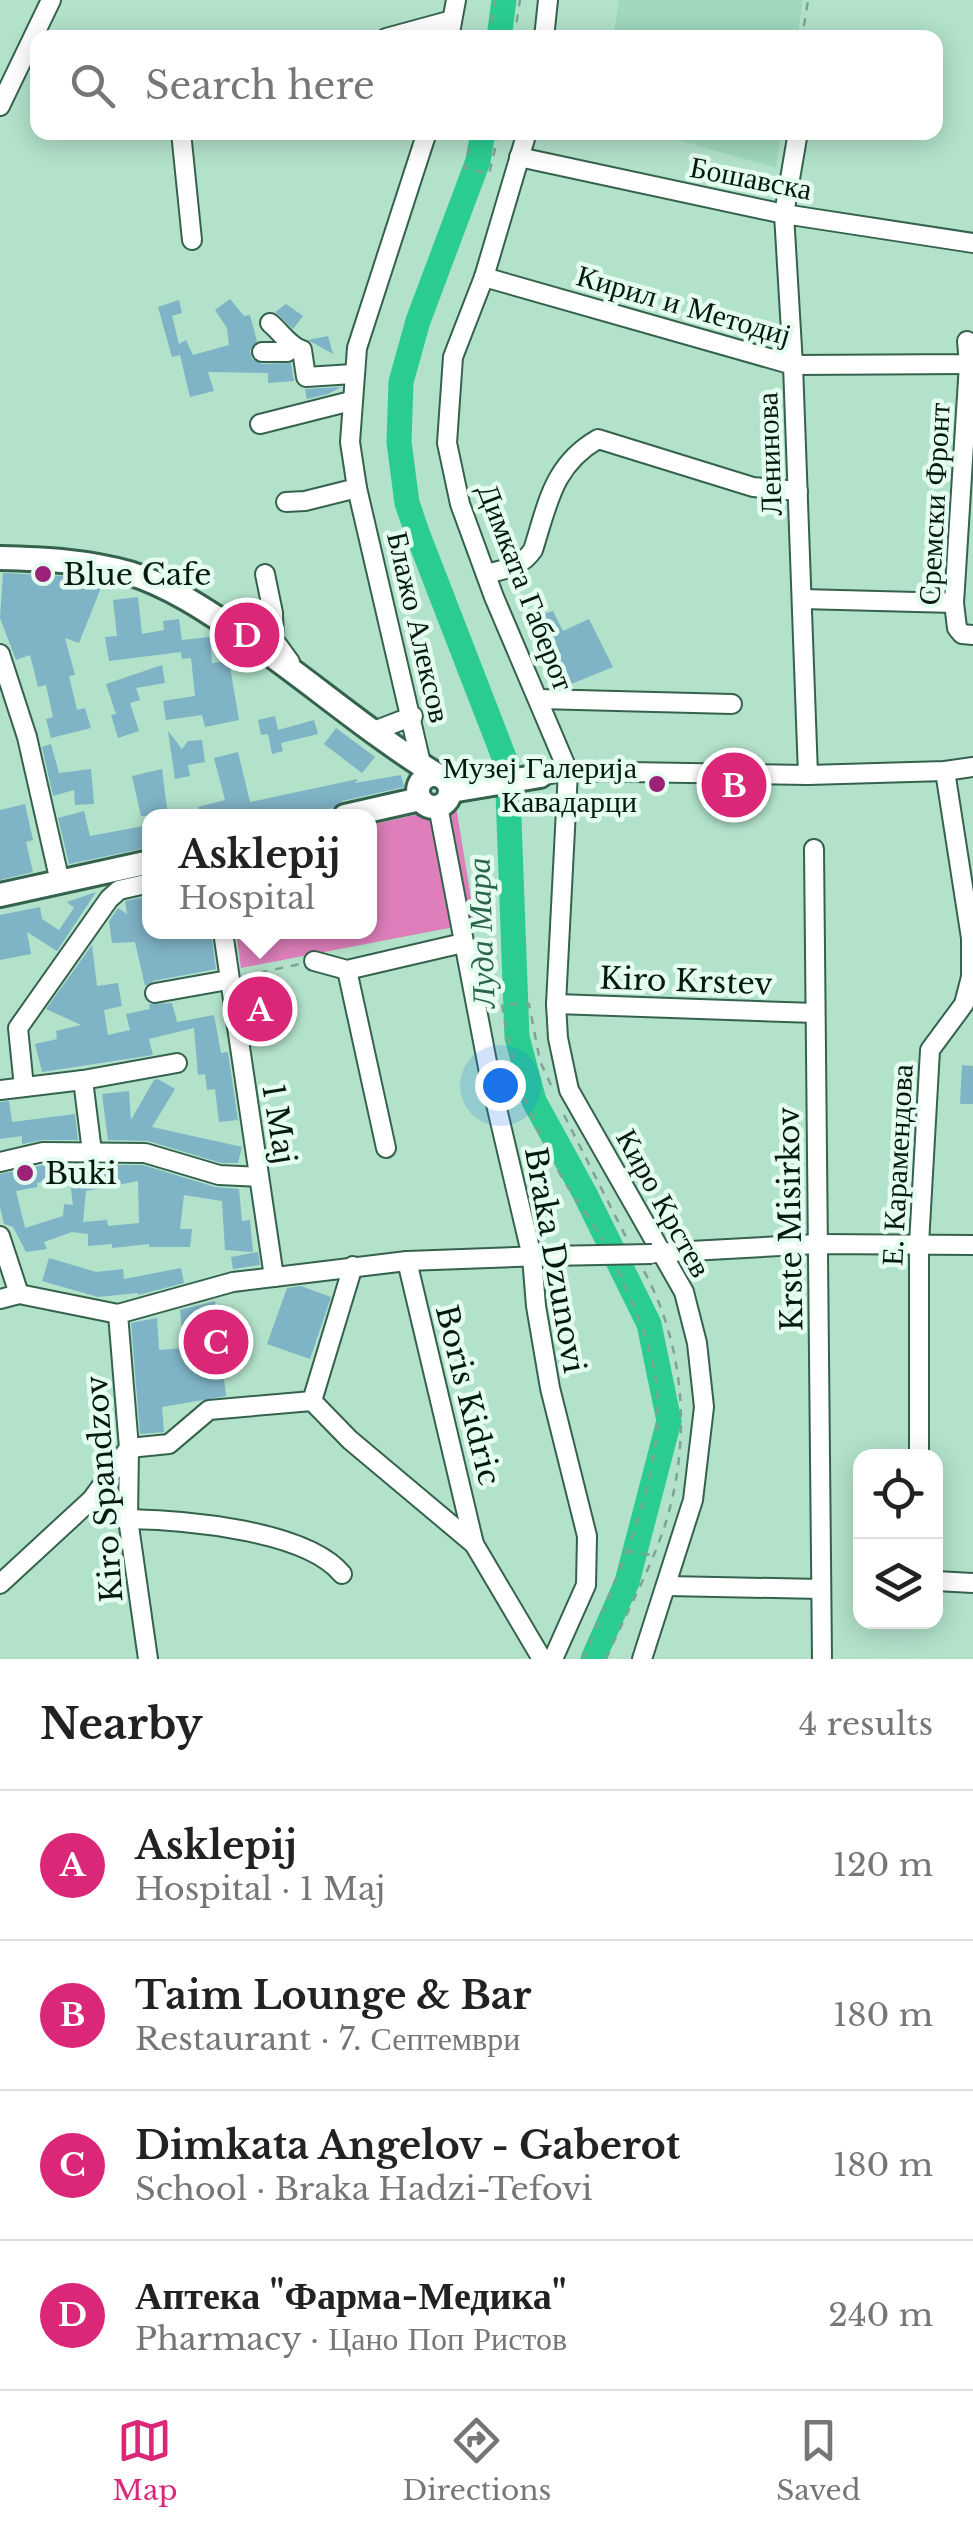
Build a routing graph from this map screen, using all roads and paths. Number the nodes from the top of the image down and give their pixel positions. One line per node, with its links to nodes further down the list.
1 (51, 0): 9 (street)
2 (456, 0): 8 (street)
3 (495, 0): 10 (path)
4 (520, 0): 11 (path)
5 (548, 0): 12 (street)
6 (808, 0): 7 (path)
7 (804, 26)
8 (450, 29)
9 (41, 30)
10 (489, 30)
11 (515, 30)
12 (545, 30)
13 (30, 61): 14 (street)
14 (0, 106)
15 (182, 140): 23 (street)
16 (425, 140): 32 (street, Блажо Алексов)
17 (471, 140): 18 (path)
18 (497, 140)
19 (524, 140): 21 (street, Димката Габерот)
20 (797, 140): 22 (street, Ленинова)
21 (519, 157): 22 (street, Бошавска); 25 (street, Димката Габерот)
22 (784, 214): 24 (street, Бошавска); 31 (street, Ленинова)
23 (192, 240)
24 (973, 243)
25 (484, 278): 31 (street, Кирил и Методиј); 40 (street, Димката Габерот)
26 (270, 323): 28 (street)
27 (967, 341): 30 (street)
28 (294, 348): 29 (street); 32 (street)
29 (262, 352)
30 (969, 364): 31 (street, Кирил и Методиј); 42 (street, Сремски Фронт)
31 (793, 365): 36 (street, Ленинова)
32 (353, 374): 33 (street, Блажо Алексов)
33 (351, 401): 34 (street); 35 (street, Блажо Алексов)
34 (260, 424)
35 (357, 488): 37 (street); 48 (street, Блажо Алексов)
36 (798, 491): 40 (street); 41 (street, Ленинова)
37 (286, 502)
38 (0, 558): 45 (street)
39 (265, 574): 45 (street)
40 (486, 574): 46 (street, Димката Габерот)
41 (802, 599): 42 (street); 53 (street, Ленинова)
42 (954, 603): 43 (street, Сремски Фронт)
43 (973, 635)
44 (0, 654): 59 (street)
45 (299, 673): 49 (street)
46 (540, 698): 47 (street); 51 (street, Димката Габерот)
47 (732, 704)
48 (413, 716): 49 (street); 55 (street, Блажо Алексов)
49 (374, 731): 55 (street)
50 (973, 767): 52 (street)
51 (568, 772): 53 (street); 54 (street); 68 (street, Киро Крстев)
52 (945, 772): 53 (street); 83 (street, Е. Карамендова)
53 (808, 774)
54 (540, 776): 55 (street)
55 (432, 786): 56 (street); 63 (street, Braka Dzunovi)
56 (366, 809)
57 (814, 850): 69 (street, Krste Misirkov)
58 (142, 864): 59 (street)
59 (60, 882): 61 (street)
60 (142, 885): 72 (street)
61 (0, 895)
62 (224, 939): 66 (street, 1 Maj)
63 (463, 943): 65 (street); 86 (street, Braka Dzunovi)
64 (314, 961): 65 (street); 66 (path)
65 (347, 970): 76 (street)
66 (228, 980): 67 (street); 79 (street, 1 Maj)
67 (156, 993)
68 (556, 1004): 69 (street, Kiro Krstev); 87 (street, Киро Крстев)
69 (815, 1013): 82 (street, Krste Misirkov)
70 (177, 1062): 71 (street)
71 (83, 1080): 72 (street); 77 (street)
72 (24, 1087): 73 (street)
73 (0, 1090)
74 (553, 1090): 81 (path)
75 (559, 1105): 85 (path)
76 (386, 1148)
77 (92, 1152): 78 (street); 79 (street)
78 (0, 1162)
79 (259, 1177): 91 (street, 1 Maj)
80 (0, 1236): 92 (street)
81 (603, 1242)
82 (818, 1244): 83 (street); 87 (street); 106 (street, Krste Misirkov)
83 (919, 1244): 84 (street); 96 (street, Е. Карамендова)
84 (973, 1245)
85 (632, 1249)
86 (540, 1257): 87 (street, bridge); 88 (street); 109 (street, Braka Dzunovi)
87 (652, 1257): 100 (path); 105 (street, Киро Крстев)
88 (407, 1260): 89 (street); 98 (street, Boris Kidric)
89 (353, 1266): 91 (street); 94 (street)
90 (617, 1269): 99 (path)
91 (274, 1277): 93 (street)
92 (9, 1296): 93 (street)
93 (118, 1314): 95 (street, Kiro Spandzov)
94 (312, 1401): 95 (street); 98 (street)
95 (129, 1448): 97 (street, Kiro Spandzov); 104 (street)
96 (919, 1449)
97 (128, 1520): 101 (street); 107 (street, Kiro Spandzov)
98 (474, 1544): 108 (street)
99 (626, 1550): 100 (path); 110 (path)
100 (653, 1556): 111 (path)
101 (342, 1574)
102 (943, 1580): 103 (street)
103 (973, 1582)
104 (0, 1584)
105 (667, 1586): 106 (street); 112 (street, Киро Крстев)
106 (821, 1589): 113 (street, Krste Misirkov)
107 (148, 1659)
108 (542, 1659)
109 (552, 1659)
110 (584, 1659)
111 (606, 1659)
112 (642, 1659)
113 (822, 1659)

